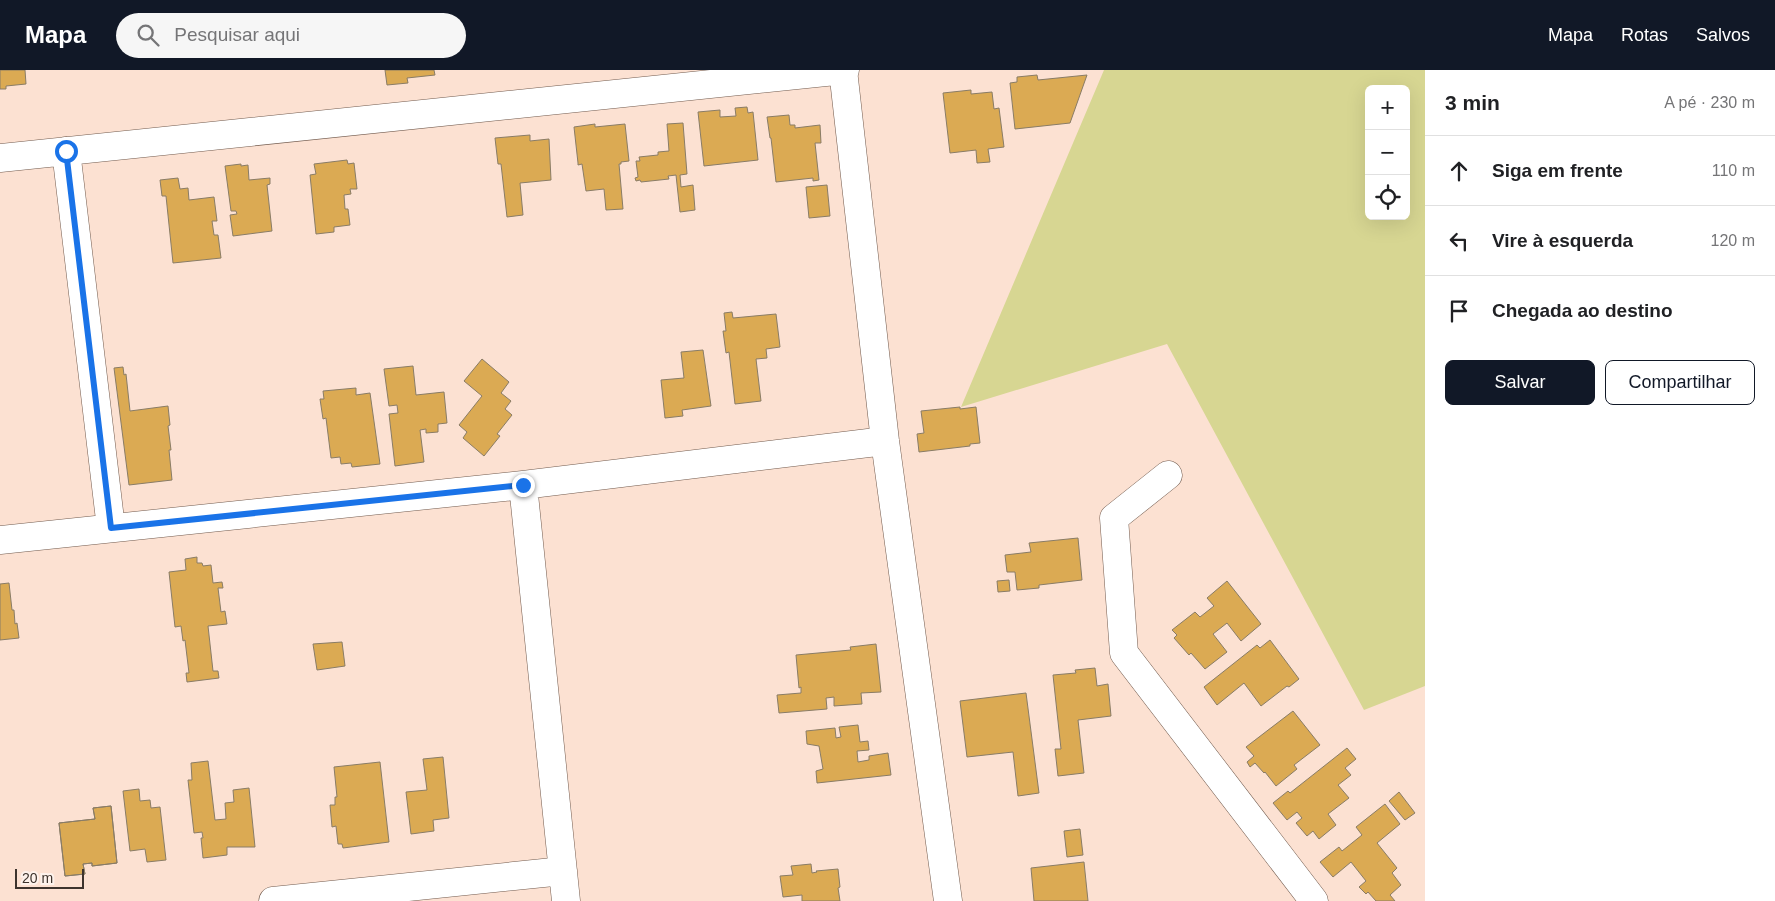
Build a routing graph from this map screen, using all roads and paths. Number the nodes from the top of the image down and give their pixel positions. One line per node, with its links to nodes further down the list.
1 (844, 70): 2 (street); 4 (street)
2 (66, 151): 3 (street); 7 (street)
3 (0, 158)
4 (886, 441): 6 (street); 12 (street)
5 (1168, 475): 13 (street)
6 (523, 485): 7 (street); 9 (street)
7 (111, 528): 8 (street)
8 (0, 540)
9 (563, 871): 10 (street); 11 (street)
10 (273, 901)
11 (566, 901)
12 (948, 901)
13 (1314, 901)

